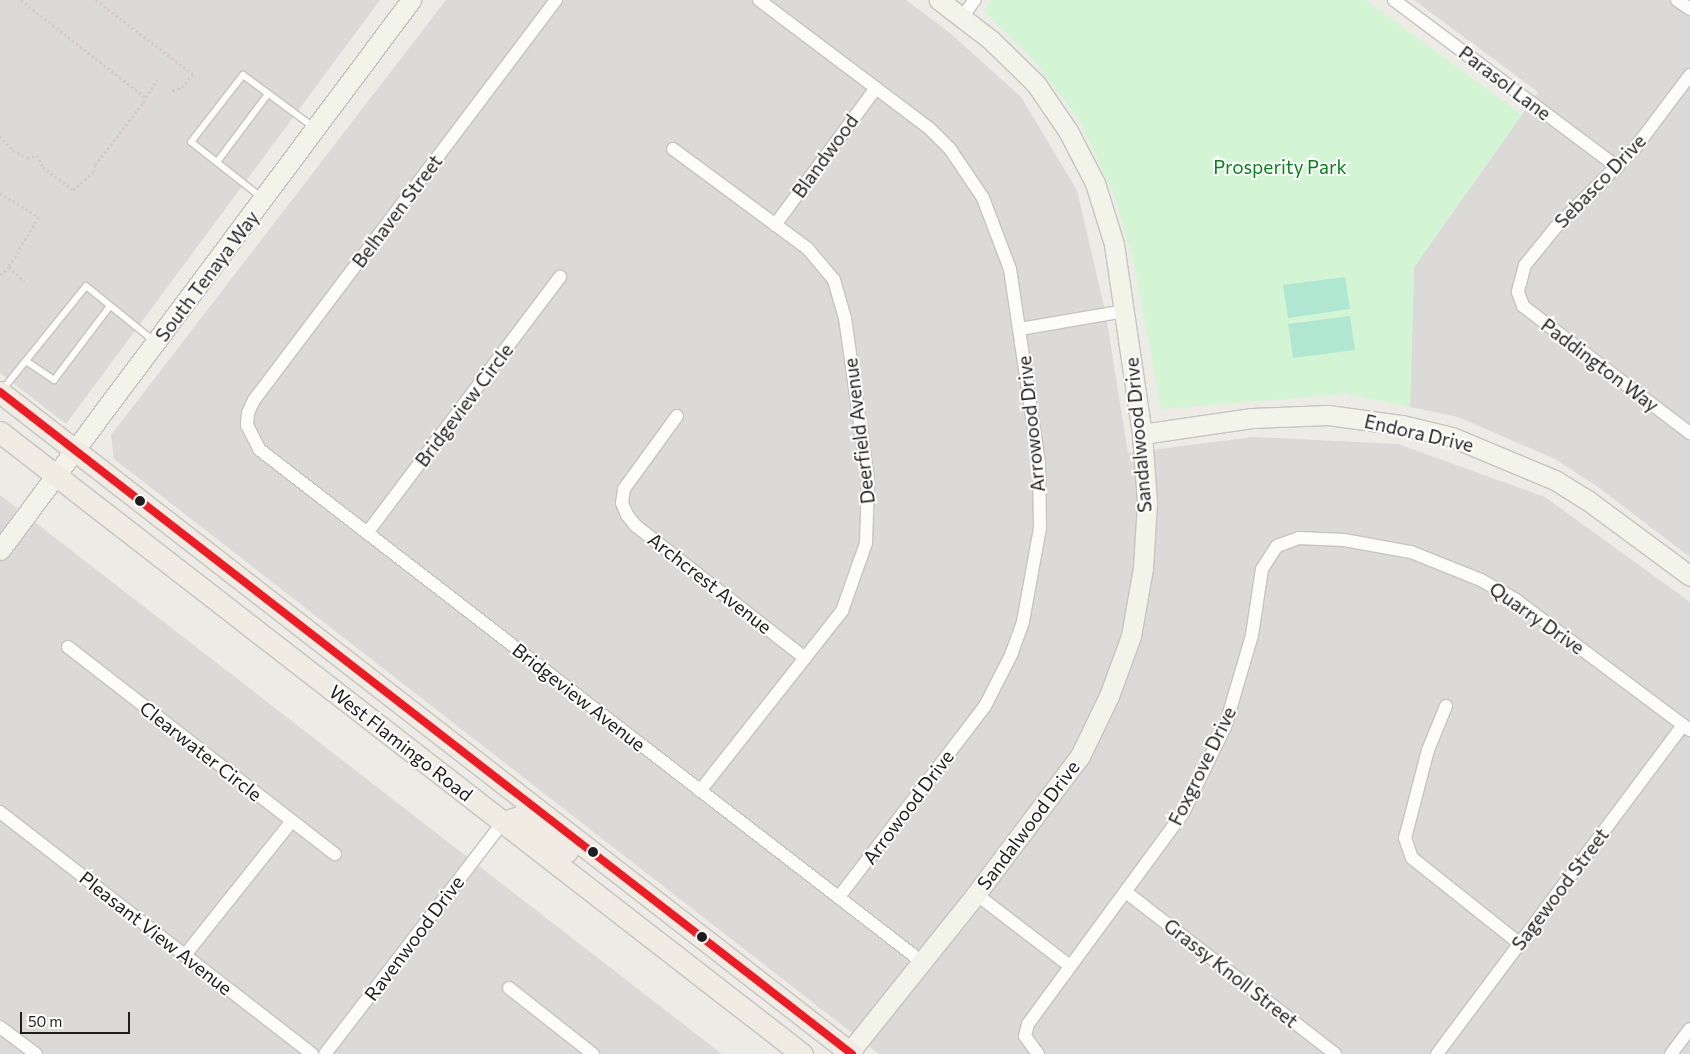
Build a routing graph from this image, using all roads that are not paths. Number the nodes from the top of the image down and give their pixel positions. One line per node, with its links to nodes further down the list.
1 (411, 0): 13 (street, South Tenaya Way)
2 (556, 0): 28 (street, Belhaven Street)
3 (759, 0): 11 (street, Arrowood Drive)
4 (939, 0): 9 (street, Sandalwood Drive)
5 (974, 0): 9 (street)
6 (1394, 0): 16 (street, Parasol Lane)
7 (1678, 0): 8 (street)
8 (1690, 9)
9 (962, 17): 22 (street, Sandalwood Drive)
10 (1690, 75): 16 (street, Sebasco Drive)
11 (876, 88): 18 (street, Blandwood); 23 (street, Arrowood Drive)
12 (268, 94): 13 (lane); 15 (lane); 15 (lane)
13 (316, 128): 17 (street, South Tenaya Way)
14 (673, 149): 18 (street, Deerfield Avenue)
15 (217, 162): 17 (lane)
16 (1617, 166): 20 (street, Sebasco Drive)
17 (264, 198): 24 (street, South Tenaya Way)
18 (775, 225): 39 (street, Deerfield Avenue)
19 (560, 277): 34 (street, Bridgeview Circle)
20 (1518, 292): 30 (street, Paddington Way)
21 (110, 306): 24 (lane); 25 (lane); 25 (lane)
22 (1125, 311): 23 (street); 31 (street, Sandalwood Drive)
23 (1020, 329): 50 (street, Arrowood Drive)
24 (157, 343): 32 (street, South Tenaya Way)
25 (26, 361): 26 (lane)
26 (0, 392): 32 (main road, West Flamingo Road)
27 (677, 416): 39 (street, Archcrest Avenue)
28 (247, 425): 34 (street, Bridgeview Avenue)
29 (0, 432): 33 (main road, West Flamingo Road)
30 (1690, 433)
31 (1142, 434): 37 (street, Endora Drive); 49 (street, Sandalwood Drive)
32 (74, 449): 33 (street, South Tenaya Way); 47 (main road, West Flamingo Road)
33 (56, 475): 36 (street, South Tenaya Way); 45 (main road, West Flamingo Road)
34 (368, 533): 42 (street, Bridgeview Avenue)
35 (1277, 546): 41 (street, Quarry Drive); 48 (street, Foxgrove Drive)
36 (0, 550)
37 (1690, 576)
38 (68, 647): 44 (street, Clearwater Circle)
39 (805, 658): 42 (street, Deerfield Avenue)
40 (1446, 706): 51 (street)
41 (1686, 727): 51 (street, Sagewood Street)
42 (700, 791): 50 (street, Bridgeview Avenue)
43 (0, 812): 52 (street, Pleasant View Avenue)
44 (292, 821): 46 (street, Clearwater Circle); 52 (street)
45 (504, 822): 47 (main road); 61 (street, Ravenwood Drive); 63 (main road, West Flamingo Road)
46 (335, 854)
47 (641, 890): 58 (main road, West Flamingo Road)
48 (1127, 893): 54 (street, Foxgrove Drive); 65 (street, Grassy Knoll Street)
49 (976, 894): 53 (street, Sandalwood Drive); 54 (street)
50 (838, 897): 53 (street, Bridgeview Avenue)
51 (1519, 944): 66 (street, Sagewood Street)
52 (185, 955): 60 (street, Pleasant View Avenue)
53 (921, 962): 58 (street, Sandalwood Drive)
54 (1070, 966): 64 (street, Foxgrove Drive)
55 (509, 988): 62 (street)
56 (0, 1027): 59 (street)
57 (1690, 1029): 67 (street)
58 (850, 1053)
59 (36, 1054)
60 (312, 1054)
61 (325, 1054)
62 (593, 1054)
63 (802, 1054)
64 (1038, 1054)
65 (1335, 1054)
66 (1437, 1054)
67 (1671, 1054)

